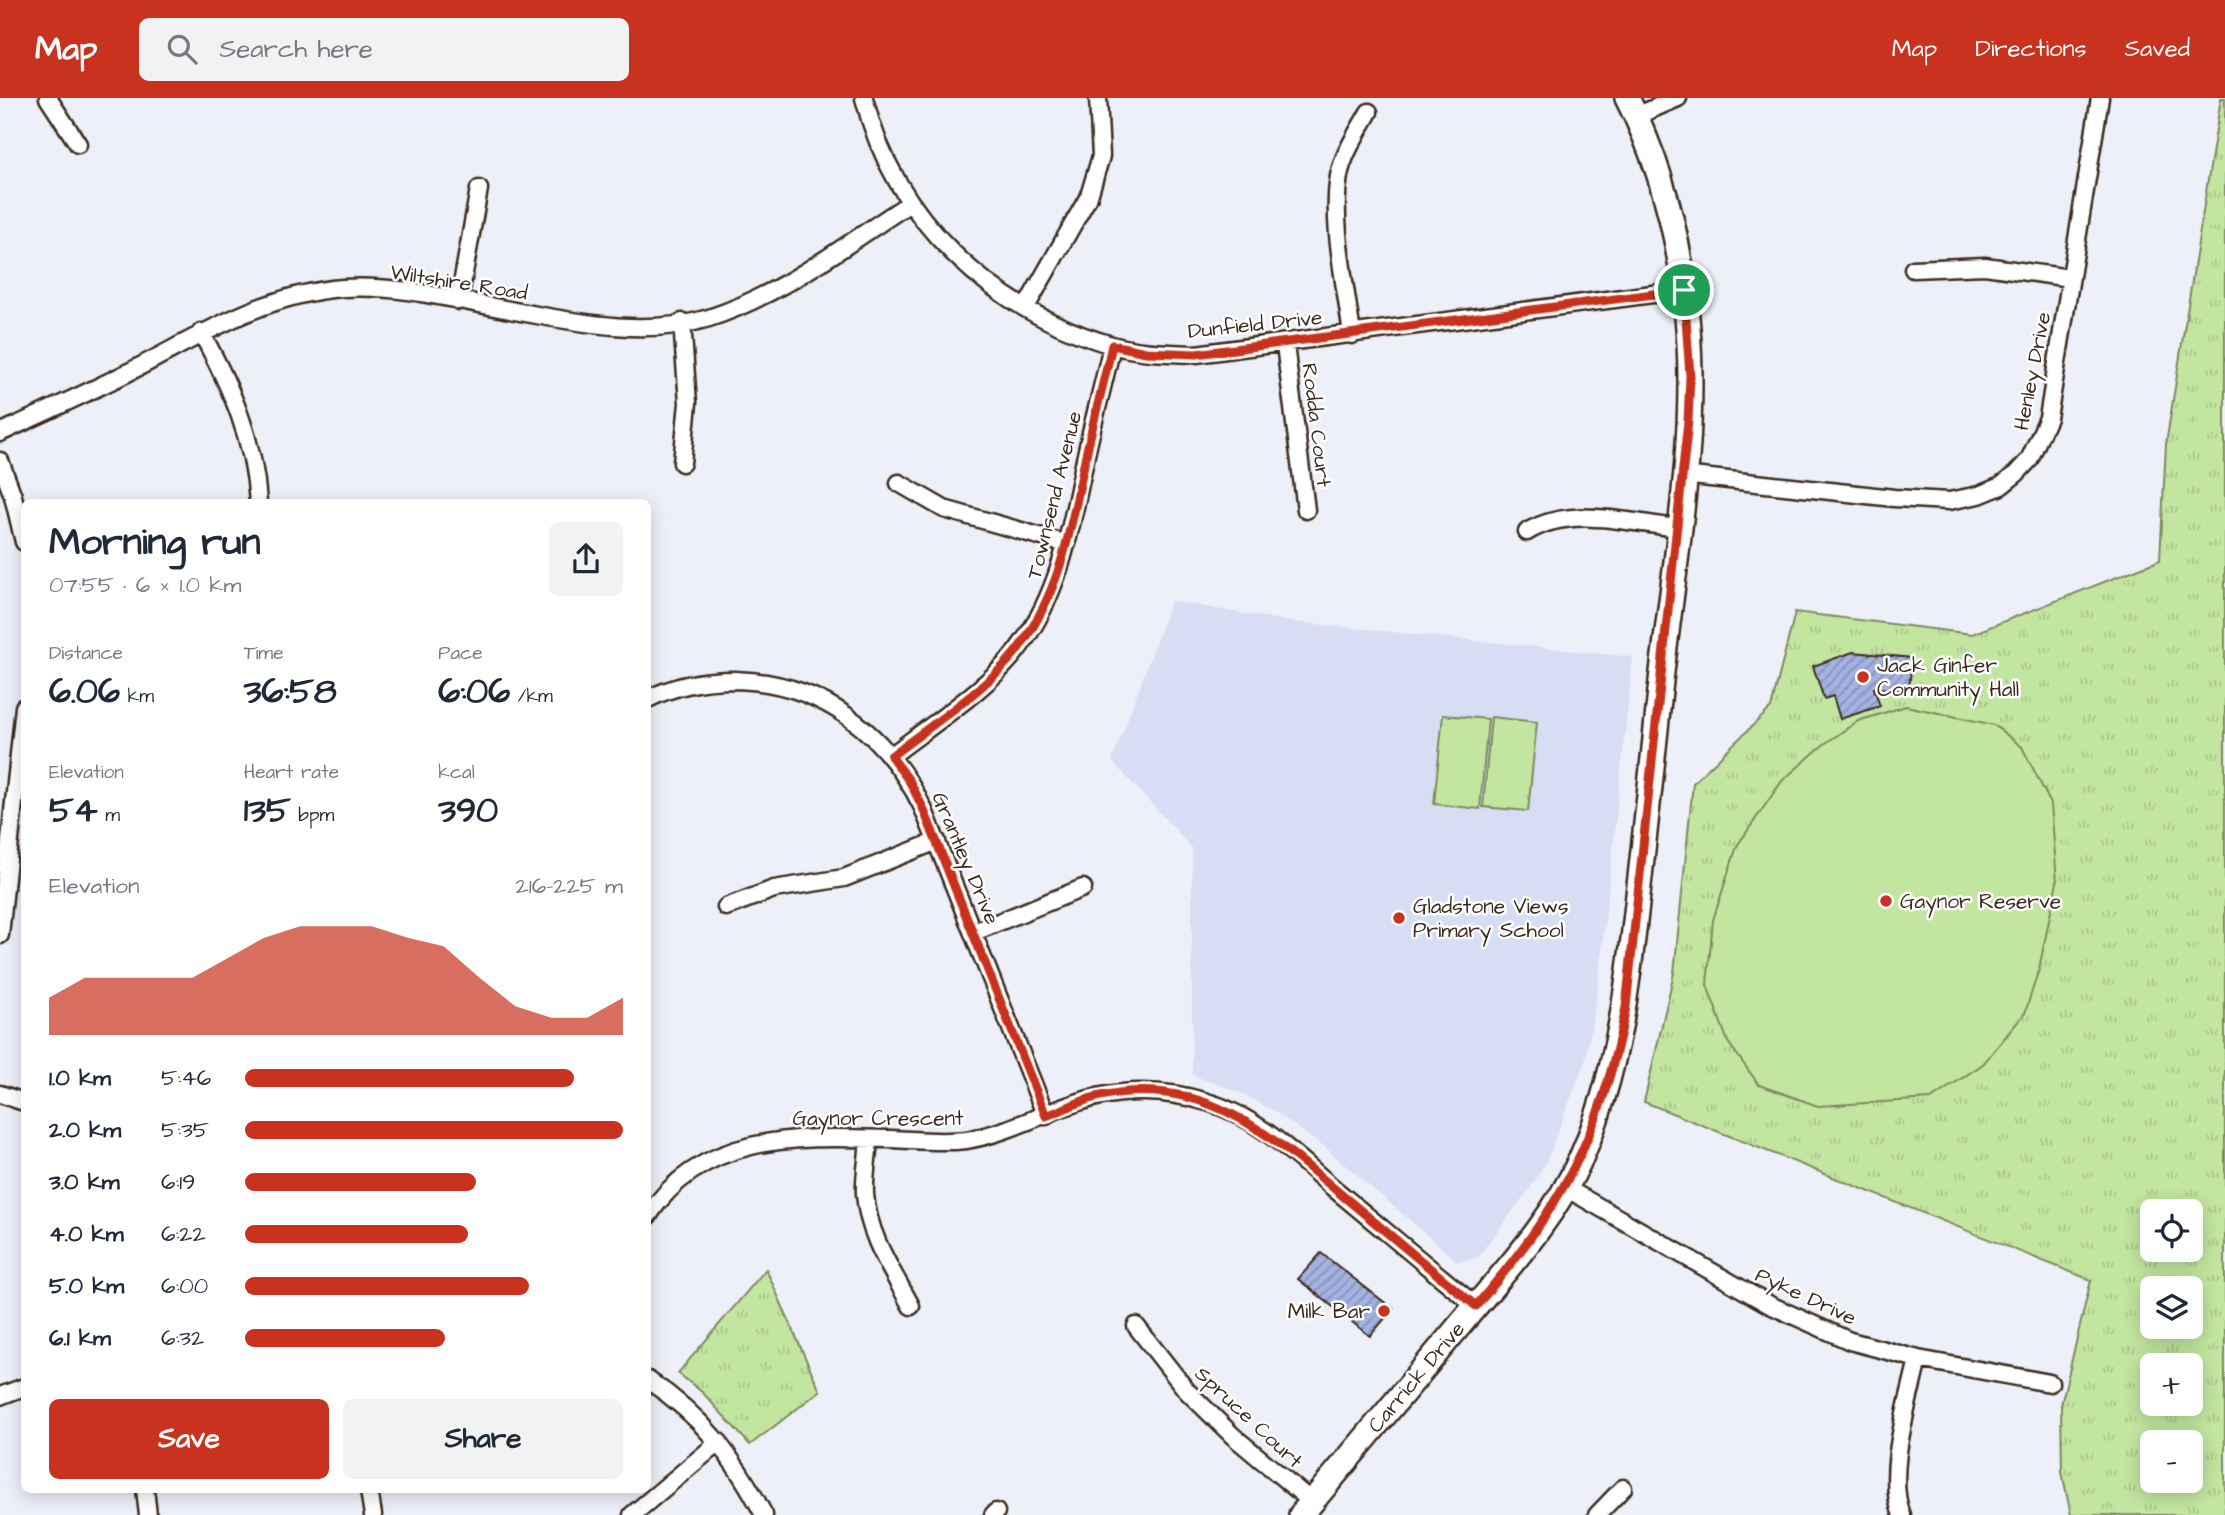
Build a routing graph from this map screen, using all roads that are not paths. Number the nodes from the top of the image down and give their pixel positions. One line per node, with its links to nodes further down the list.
1 (48, 98): 8 (street)
2 (864, 98): 10 (street, Dunfield Drive)
3 (1098, 98): 15 (street)
4 (1678, 98): 6 (street)
5 (2100, 98): 12 (street, Henley Drive)
6 (1631, 107): 13 (street, Carrick Drive)
7 (1369, 112): 18 (street)
8 (78, 144)
9 (479, 189): 14 (street)
10 (910, 203): 15 (street, Dunfield Drive); 16 (street, Wiltshire Road)
11 (1913, 269): 12 (street)
12 (2070, 278): 24 (street, Henley Drive)
13 (1684, 290): 18 (street, Dunfield Drive); 24 (street, Carrick Drive)
14 (459, 301): 16 (street, Wiltshire Road); 17 (street, Wiltshire Road)
15 (1026, 307): 19 (street, Dunfield Drive)
16 (681, 322): 23 (street)
17 (201, 332): 21 (street, Wiltshire Road); 26 (street)
18 (1352, 335): 20 (street, Dunfield Drive)
19 (1112, 345): 20 (street, Dunfield Drive); 31 (street, Townsend Avenue)
20 (1285, 345): 27 (street, Rodda Court)
21 (0, 433)
22 (0, 461): 29 (street)
23 (682, 463)
24 (1684, 475): 28 (street, Carrick Drive)
25 (899, 484): 31 (street)
26 (258, 499)
27 (1306, 510)
28 (1678, 528): 30 (street); 45 (street, Carrick Drive)
29 (21, 529)
30 (1527, 532)
31 (1067, 544): 33 (street, Townsend Avenue)
32 (651, 697): 33 (street, Grantley Drive)
33 (891, 756): 35 (street, Grantley Drive)
34 (21, 768): 36 (street)
35 (937, 841): 38 (street); 39 (street, Grantley Drive)
36 (17, 850): 40 (street)
37 (1083, 888): 39 (street)
38 (726, 907)
39 (974, 932): 43 (street, Grantley Drive)
40 (0, 934)
41 (0, 1094): 42 (street)
42 (21, 1101)
43 (1046, 1116): 44 (street, Gaynor Crescent); 48 (street, Gaynor Crescent)
44 (869, 1139): 46 (street, Gaynor Crescent); 47 (street)
45 (1566, 1188): 48 (street, Carrick Drive); 50 (street, Pyke Drive)
46 (651, 1211)
47 (911, 1306)
48 (1476, 1306): 59 (street, Carrick Drive)
49 (1136, 1326): 59 (street, Spruce Court)
50 (1918, 1359): 52 (street, Pyke Drive); 65 (street)
51 (651, 1382): 55 (street)
52 (2050, 1383)
53 (21, 1388): 54 (street)
54 (0, 1396)
55 (719, 1443): 62 (street); 63 (street)
56 (1623, 1488): 64 (street)
57 (145, 1493): 60 (street)
58 (369, 1493): 61 (street)
59 (1307, 1508)
60 (148, 1515)
61 (373, 1515)
62 (632, 1515)
63 (764, 1515)
64 (1597, 1515)
65 (1902, 1515)

